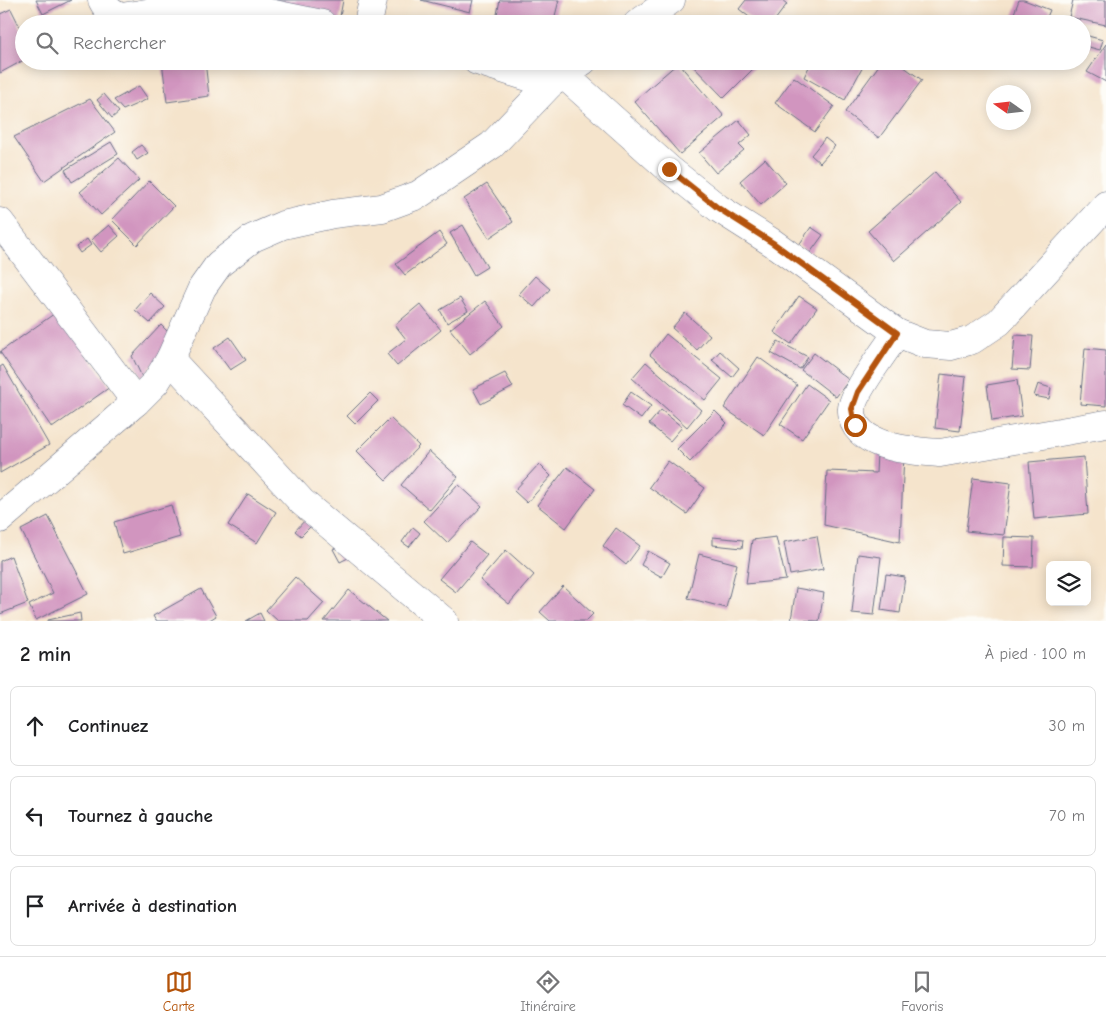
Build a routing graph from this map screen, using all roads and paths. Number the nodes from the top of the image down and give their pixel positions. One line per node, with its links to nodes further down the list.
1 (102, 0): 4 (street)
2 (373, 0): 7 (street)
3 (671, 0): 8 (street)
4 (115, 15)
5 (134, 15): 6 (street)
6 (279, 15)
7 (370, 15)
8 (649, 15)
9 (544, 70): 10 (street)
10 (566, 73): 13 (street); 14 (street)
11 (1106, 205): 13 (street)
12 (0, 222): 15 (street)
13 (897, 333): 16 (street)
14 (170, 359): 15 (street); 18 (street)
15 (136, 402): 17 (street)
16 (1106, 424)
17 (0, 519)
18 (444, 621)

